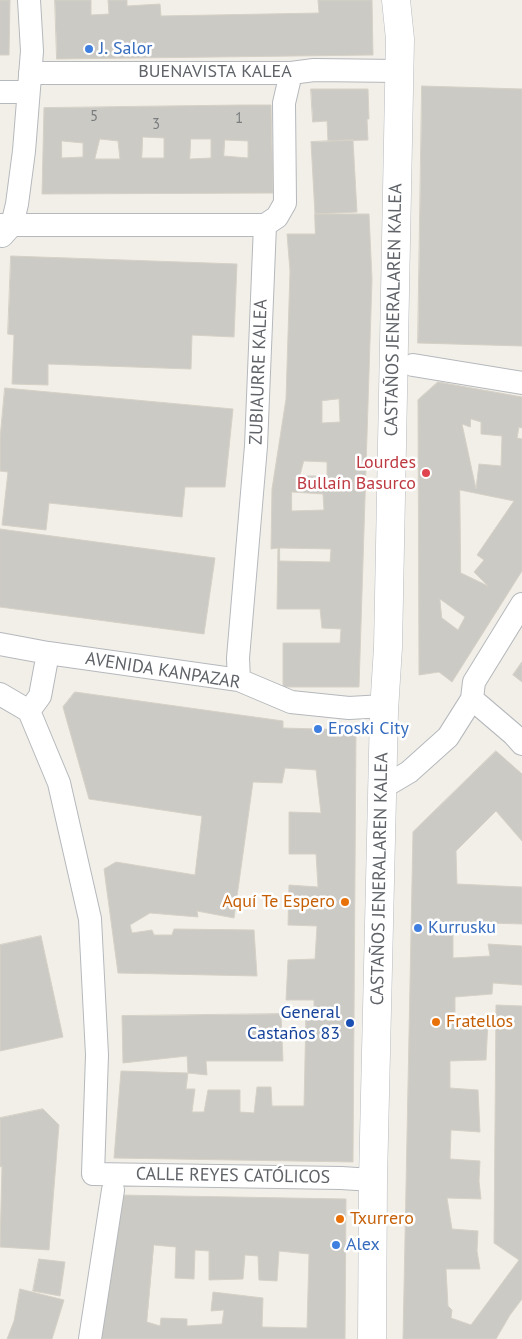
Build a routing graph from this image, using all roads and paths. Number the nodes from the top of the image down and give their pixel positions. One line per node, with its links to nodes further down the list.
1 (29, 0): 5 (street)
2 (396, 0): 3 (street, CASTAÑOS JENERALAREN KALEA)
3 (399, 71): 4 (street, BUENAVISTA KALEA); 17 (street, CASTAÑOS JENERALAREN KALEA)
4 (290, 73): 5 (street, BUENAVISTA KALEA); 8 (street)
5 (29, 82): 6 (street, BUENAVISTA KALEA); 7 (street)
6 (0, 92)
7 (7, 223): 8 (street)
8 (264, 225): 14 (street, ZUBIAURRE KALEA)
9 (413, 365): 10 (street)
10 (522, 383)
11 (522, 604): 16 (street)
12 (0, 644): 13 (street, AVENIDA KANPAZAR)
13 (48, 653): 14 (street, AVENIDA KANPAZAR); 18 (street)
14 (239, 680): 17 (street, AVENIDA KANPAZAR)
15 (0, 694): 18 (street)
16 (472, 699): 19 (street); 20 (street)
17 (384, 706): 20 (street, CASTAÑOS JENERALAREN KALEA)
18 (29, 711): 21 (street, CALLE REYES CATÓLICOS)
19 (522, 744)
20 (382, 788): 21 (street, CASTAÑOS JENERALAREN KALEA)
21 (373, 1180): 24 (street, CASTAÑOS JENERALAREN KALEA)
22 (113, 1190): 23 (street)
23 (90, 1339)
24 (372, 1339)

